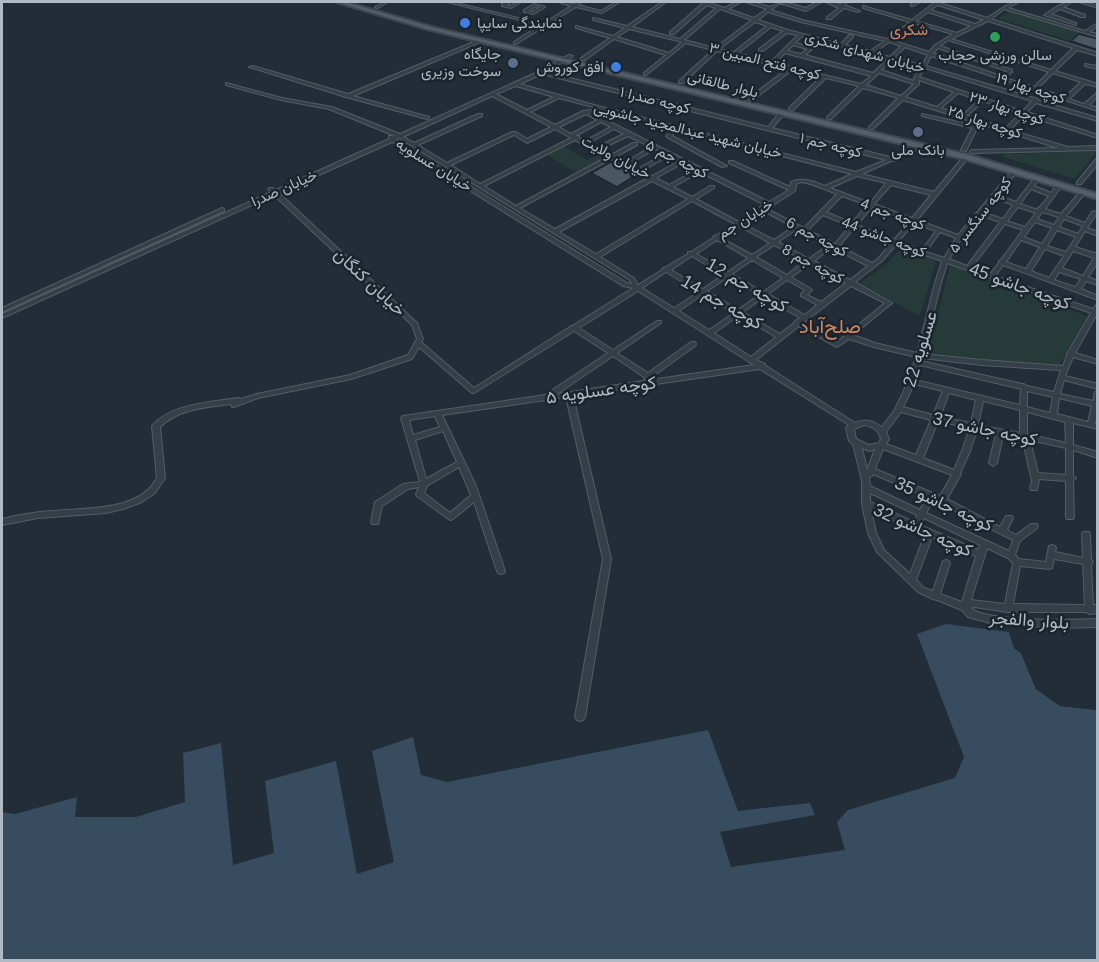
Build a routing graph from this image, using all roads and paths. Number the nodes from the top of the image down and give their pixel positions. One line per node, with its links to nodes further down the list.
1 (340, 2): 65 (main road, بلوار طالقانی)
2 (358, 2): 33 (main road, بلوار طالقانی)
3 (386, 2): 33 (street)
4 (450, 2): 29 (street)
5 (481, 2): 29 (street)
6 (519, 2): 25 (street)
7 (545, 2): 44 (street)
8 (562, 2): 26 (street)
9 (580, 2): 26 (street)
10 (618, 2): 26 (street)
11 (664, 2): 52 (street)
12 (704, 2): 34 (street, خیابان شهدای شکری); 58 (street)
13 (738, 2): 34 (street)
14 (749, 2): 36 (street, کوچه بهار ۱۹)
15 (780, 2): 16 (street); 36 (street)
16 (819, 2)
17 (828, 2): 28 (street)
18 (846, 2): 28 (street)
19 (871, 2): 30 (street)
20 (918, 2): 27 (street)
21 (937, 2): 37 (street); 41 (street)
22 (1013, 2): 35 (street)
23 (1070, 2): 31 (street)
24 (1081, 2): 32 (street)
25 (508, 4): 38 (street)
26 (574, 4): 50 (street)
27 (912, 5)
28 (840, 6): 30 (street); 42 (street)
29 (473, 7): 38 (street)
30 (864, 7): 47 (street)
31 (1059, 7): 39 (street); 40 (street)
32 (1098, 7)
33 (377, 8): 69 (main road, بلوار طالقانی)
34 (723, 8): 46 (street, خیابان شهدای شکری); 67 (street)
35 (1004, 8): 41 (street); 41 (street); 43 (street)
36 (769, 9): 46 (street); 55 (street, کوچه بهار ۱۹)
37 (928, 11): 47 (street); 51 (street)
38 (497, 13): 44 (street)
39 (1047, 14): 43 (street); 57 (street)
40 (1083, 16)
41 (990, 17): 51 (street); 74 (street); 82 (street)
42 (829, 18)
43 (1039, 18): 57 (street)
44 (522, 19): 50 (street)
45 (595, 20): 52 (street, کوچه فتح المبین ۳)
46 (754, 20): 53 (street, خیابان شهدای شکری); 75 (street)
47 (914, 20): 59 (street); 66 (street)
48 (848, 21): 55 (street)
49 (1098, 24): 57 (street)
50 (544, 25): 69 (street)
51 (973, 25): 59 (street)
52 (627, 26): 63 (street); 67 (street, کوچه فتح المبین ۳)
53 (770, 26): 56 (street, خیابان شهدای شکری); 80 (street)
54 (578, 27): 63 (street)
55 (841, 28): 66 (street, کوچه بهار ۱۹); 68 (street)
56 (786, 31): 60 (street, خیابان شهدای شکری); 76 (street)
57 (1088, 31): 62 (street)
58 (672, 33)
59 (957, 34): 64 (street)
60 (801, 35): 68 (street, خیابان شهدای شکری); 70 (street)
61 (851, 36): 71 (street)
62 (1098, 36)
63 (611, 37): 83 (street); 86 (street)
64 (948, 39): 73 (street); 78 (street)
65 (483, 40): 85 (main road, بلوار طالقانی); 113 (street)
66 (888, 40): 72 (street, کوچه بهار ۱۹); 79 (street)
67 (683, 41): 75 (street, کوچه فتح المبین ۳); 83 (street)
68 (832, 43): 71 (street, خیابان شهدای شکری)
69 (516, 44): 85 (main road, بلوار طالقانی)
70 (792, 44): 77 (street); 84 (street)
71 (842, 45): 79 (street, خیابان شهدای شکری)
72 (905, 45): 81 (street, کوچه بهار ۱۹); 87 (street)
73 (937, 46): 81 (street); 88 (street)
74 (1076, 48): 82 (street); 96 (street)
75 (716, 49): 80 (street, کوچه فتح المبین ۳); 106 (street)
76 (761, 50)
77 (784, 51): 84 (street, کوچه بهار ۲۳); 89 (street)
78 (985, 51): 88 (street); 96 (street)
79 (871, 53): 87 (street, خیابان شهدای شکری)
80 (735, 54): 89 (street, کوچه فتح المبین ۳)
81 (931, 54): 91 (street); 101 (street, کوچه بهار ۱۹)
82 (1098, 54)
83 (670, 55): 98 (street)
84 (802, 56): 97 (street, کوچه بهار ۲۳)
85 (565, 57): 86 (main road, بلوار طالقانی); 95 (street, خیابان صدرا); 99 (street, خیابان صدرا); 106 (main road, بلوار طالقانی)
86 (583, 59): 98 (main road, بلوار طالقانی)
87 (890, 59): 91 (street, خیابان شهدای شکری); 97 (street)
88 (975, 59): 101 (street)
89 (772, 63): 93 (street, کوچه فتح المبین ۳)
90 (1087, 65): 94 (street)
91 (925, 67): 102 (street); 119 (street, خیابان شهدای شکری)
92 (251, 68): 113 (street)
93 (791, 68): 100 (street, کوچه فتح المبین ۳); 116 (street)
94 (1098, 68)
95 (542, 72): 99 (street, خیابان صدرا); 143 (street, کوچه صدرا ۱)
96 (1052, 72): 103 (street); 109 (street)
97 (876, 73): 102 (street, کوچه بهار ۲۳); 107 (street)
98 (646, 74): 106 (main road, بلوار طالقانی)
99 (525, 76): 105 (street, خیابان صدرا); 120 (street, خیابان صدرا)
100 (825, 76): 107 (street, کوچه فتح المبین ۳); 124 (street)
101 (1002, 78): 109 (street, کوچه بهار ۱۹)
102 (917, 81): 110 (street, کوچه بهار ۲۳); 115 (street)
103 (1084, 81): 108 (street); 117 (street)
104 (228, 84): 148 (street)
105 (515, 84): 112 (street, خیابان صدرا); 114 (street, خیابان شهید عبدالمجید جاشویی)
106 (678, 85): 116 (main road, بلوار طالقانی); 128 (main road, بلوار طالقانی)
107 (863, 86): 115 (street, کوچه فتح المبین ۳); 134 (street)
108 (1097, 86)
109 (1035, 89): 117 (street, کوچه بهار ۱۹)
110 (957, 92): 118 (street, کوچه بهار ۲۳); 123 (street)
111 (1098, 93): 121 (street)
112 (492, 94): 120 (street, خیابان صدرا); 126 (street, خیابان ولایت)
113 (348, 96): 133 (street)
114 (559, 96): 122 (street, خیابان شهید عبدالمجید جاشویی); 126 (street)
115 (902, 97): 123 (street, کوچه بهار ۲۵); 142 (street)
116 (751, 99): 124 (main road, بلوار طالقانی)
117 (1066, 99): 121 (street, کوچه بهار ۱۹)
118 (982, 100): 129 (street, کوچه بهار ۲۳); 132 (street)
119 (1036, 100): 129 (street); 137 (street, خیابان شهدای شکری)
120 (470, 102): 133 (street, خیابان صدرا); 146 (street, خیابان صدرا)
121 (1085, 106): 125 (street, کوچه بهار ۱۹)
122 (596, 107): 127 (street); 140 (street, خیابان شهید عبدالمجید جاشویی)
123 (939, 108): 132 (street, کوچه بهار ۲۵)
124 (791, 109): 134 (main road, بلوار طالقانی)
125 (1098, 110)
126 (527, 112): 138 (street, خیابان ولایت)
127 (585, 112): 135 (street, کوچه جم ۵); 138 (street)
128 (782, 112): 143 (street); 153 (main road, بلوار طالقانی)
129 (1022, 113): 144 (street); 149 (street, کوچه بهار ۲۳)
130 (480, 115): 152 (street)
131 (924, 115): 141 (street)
132 (965, 116): 136 (street, کوچه بهار ۲۵)
133 (427, 118): 148 (street, خیابان صدرا)
134 (829, 118): 142 (main road, بلوار طالقانی)
135 (601, 120): 139 (street, کوچه جم ۵); 147 (street)
136 (977, 120): 141 (street); 144 (street, کوچه بهار ۲۵)
137 (1098, 120)
138 (556, 127): 147 (street, خیابان ولایت); 166 (street)
139 (614, 127): 145 (street, کوچه جم ۵); 150 (street)
140 (676, 127): 167 (street); 171 (street, خیابان شهید عبدالمجید جاشویی)
141 (974, 127): 158 (street)
142 (871, 128): 158 (main road, بلوار طالقانی)
143 (769, 129): 161 (street, کوچه جم ۱)
144 (1008, 129): 157 (street, کوچه بهار ۲۵)
145 (627, 134): 154 (street); 155 (street, کوچه جم ۵)
146 (399, 136): 148 (street, خیابان عسلویه); 152 (street, خیابان عسلویه)
147 (575, 136): 150 (street, خیابان ولایت); 176 (street)
148 (391, 137): 182 (street, خیابان صدرا); 245 (street, خیابان عسلویه)
149 (1098, 137)
150 (586, 142): 154 (street, خیابان ولایت)
151 (635, 144): 160 (street)
152 (414, 145): 166 (street, خیابان عسلویه)
153 (921, 146): 158 (main road, بلوار طالقانی); 161 (street)
154 (599, 148): 160 (street, خیابان ولایت)
155 (654, 148): 159 (street, کوچه جم ۵); 165 (street)
156 (1098, 148): 157 (street)
157 (1068, 149): 158 (street)
158 (967, 153): 170 (main road, بلوار طالقانی); 180 (main road, بلوار طالقانی); 186 (street)
159 (667, 154): 163 (street, کوچه جم ۵); 168 (street)
160 (613, 156): 165 (street, خیابان ولایت); 194 (street)
161 (894, 160): 171 (street)
162 (1098, 160): 180 (street)
163 (682, 162): 169 (street, کوچه جم ۵); 173 (street)
164 (731, 162): 183 (street)
165 (626, 163): 168 (street, خیابان ولایت)
166 (447, 165): 176 (street, خیابان عسلویه)
167 (724, 166)
168 (640, 170): 173 (street, خیابان ولایت)
169 (699, 170): 177 (street); 191 (street, کوچه جم ۵)
170 (1015, 171): 172 (main road, بلوار طالقانی); 188 (street, کوچه سنگسر ۵)
171 (862, 174): 174 (street, خیابان شهید عبدالمجید جاشویی); 181 (street)
172 (1038, 177): 175 (main road, بلوار طالقانی); 179 (street)
173 (654, 178): 177 (street, خیابان ولایت); 212 (street)
174 (890, 182): 186 (street, خیابان شهید عبدالمجید جاشویی); 193 (street)
175 (1060, 184): 180 (main road, بلوار طالقانی); 187 (street)
176 (480, 186): 194 (street, خیابان عسلویه)
177 (671, 186): 190 (street, خیابان ولایت)
178 (712, 187): 190 (street)
179 (1030, 187): 187 (street); 192 (street)
180 (1083, 187): 184 (main road, بلوار طالقانی); 189 (main road, بلوار طالقانی); 200 (street)
181 (825, 188): 183 (street, خیابان جم); 185 (street, کوچه جم 4)
182 (272, 190): 241 (street, خیابان صدرا); 262 (street, خیابان کنگان)
183 (793, 190): 191 (street, خیابان جم)
184 (1098, 190)
185 (841, 194): 193 (street, کوچه جم 4); 197 (street)
186 (934, 194): 202 (street)
187 (1052, 195): 196 (street)
188 (993, 196): 192 (street); 198 (street, کوچه سنگسر ۵)
189 (1098, 197)
190 (693, 198): 204 (street, خیابان ولایت); 226 (street)
191 (768, 204): 195 (street, خیابان جم)
192 (1016, 204): 196 (street); 203 (street)
193 (872, 207): 202 (street, کوچه جم 4); 205 (street)
194 (516, 208): 212 (street, خیابان عسلویه)
195 (762, 208): 204 (street, خیابان جم); 206 (street, کوچه جم 6)
196 (1039, 211): 200 (street); 201 (street)
197 (822, 213): 205 (street, کوچه جاشو 44); 211 (street)
198 (980, 213): 203 (street); 216 (street, کوچه سنگسر ۵)
199 (1094, 213): 207 (street)
200 (1062, 217): 207 (street); 208 (street)
201 (1033, 220): 208 (street); 209 (street)
202 (913, 221): 210 (street, کوچه جم 4); 219 (street)
203 (1003, 222): 209 (street); 233 (street)
204 (738, 223): 215 (street, خیابان جم); 218 (street, کوچه جم 8)
205 (854, 226): 219 (street, کوچه جاشو 44); 220 (street)
206 (796, 227): 211 (street, کوچه جم 6); 218 (street)
207 (1085, 227): 213 (street); 214 (street)
208 (1056, 228): 214 (street); 221 (street)
209 (1025, 229): 217 (street)
210 (939, 230): 216 (street, کوچه جم 4); 223 (street)
211 (804, 231): 220 (street, کوچه جم 6)
212 (555, 232): 226 (street, خیابان عسلویه)
213 (1098, 234)
214 (1079, 236): 222 (street)
215 (716, 237): 224 (street, خیابان جم); 228 (street)
216 (961, 238): 229 (street, کوچه سنگسر ۵)
217 (1020, 238): 221 (street); 231 (street)
218 (773, 243): 228 (street); 230 (street, کوچه جم 8)
219 (896, 243): 223 (street, کوچه جاشو 44); 232 (street)
220 (833, 246): 230 (street); 232 (street, کوچه جم 6)
221 (1044, 247): 225 (street); 236 (street)
222 (1071, 248): 225 (street); 227 (street)
223 (923, 252): 229 (street, کوچه جاشو 44)
224 (690, 253): 234 (street, خیابان جم); 237 (street, کوچه جم 12)
225 (1067, 255): 235 (street)
226 (596, 257): 245 (street, خیابان عسلویه)
227 (1097, 257): 240 (street)
228 (751, 258): 237 (street); 239 (street)
229 (946, 260): 233 (street, کوچه جاشو 45); 267 (street, عسلویه 22)
230 (808, 261): 239 (street); 243 (street, کوچه جم 8)
231 (1001, 262): 236 (street); 238 (street)
232 (872, 266): 243 (street)
233 (968, 268): 238 (street, کوچه جاشو 45)
234 (665, 269): 245 (street, خیابان جم); 247 (street, کوچه جم 14)
235 (1058, 269): 240 (street); 242 (street)
236 (1028, 272): 242 (street)
237 (727, 274): 247 (street); 248 (street, کوچه جم 12)
238 (992, 276): 251 (street, کوچه جاشو 45)
239 (786, 277): 248 (street); 250 (street)
240 (1084, 278): 244 (street); 246 (street)
241 (76, 279): 252 (street, خیابان صدرا); 255 (street, خیابان صدرا)
242 (1051, 280): 246 (street)
243 (850, 283): 250 (street); 261 (street, کوچه جم 8)
244 (1098, 283)
245 (636, 287): 253 (street, خیابان عسلویه); 258 (street, خیابان جم)
246 (1077, 290): 249 (street)
247 (702, 291): 253 (street); 254 (street, کوچه جم 14)
248 (762, 294): 254 (street); 256 (street, کوچه جم 12)
249 (1098, 298)
250 (820, 304): 256 (street)
251 (1096, 309): 265 (street)
252 (2, 310)
253 (675, 311): 259 (street, خیابان عسلویه)
254 (740, 311): 259 (street); 260 (street, کوچه جم 14)
255 (2, 316)
256 (800, 320): 260 (street); 261 (street, کوچه جم 12)
257 (659, 322): 264 (street)
258 (573, 327): 262 (street); 264 (street)
259 (710, 333): 266 (street, خیابان عسلویه)
260 (778, 336): 266 (street)
261 (848, 336): 267 (street)
262 (418, 343): 281 (street)
263 (693, 344): 272 (street)
264 (611, 353): 272 (street); 282 (street)
265 (1070, 354): 268 (street); 270 (street)
266 (752, 359): 269 (street, خیابان عسلویه)
267 (918, 359): 270 (street); 273 (street, عسلویه 22); 275 (street)
268 (1097, 361)
269 (763, 366): 274 (street, کوچه عسلویه ۵); 292 (street, خیابان عسلویه)
270 (1064, 368): 271 (street)
271 (1061, 376): 276 (street); 279 (street)
272 (647, 377): 274 (street)
273 (911, 381): 277 (street); 286 (street, عسلویه 22)
274 (657, 382): 280 (street, کوچه عسلویه ۵)
275 (1024, 386): 279 (street); 287 (street)
276 (1098, 387)
277 (947, 390): 283 (street); 290 (street)
278 (1098, 392): 284 (street)
279 (1055, 393): 284 (street); 289 (street)
280 (569, 394): 282 (street, کوچه عسلویه ۵); 345 (street)
281 (257, 396): 285 (street); 321 (street)
282 (544, 399): 288 (street, کوچه عسلویه ۵)
283 (980, 399): 287 (street); 295 (street)
284 (1096, 404): 293 (street)
285 (234, 405)
286 (901, 409): 290 (street, کوچه جاشو 37); 296 (street, عسلویه 22)
287 (1024, 410): 289 (street); 299 (street)
288 (438, 414): 294 (street); 298 (street, کوچه عسلویه ۵)
289 (1053, 416): 291 (street)
290 (936, 420): 295 (street, کوچه جاشو 37); 304 (street)
291 (1069, 420): 293 (street); 302 (street)
292 (854, 425): 296 (street); 300 (street)
293 (1094, 426)
294 (445, 428): 298 (street); 305 (street)
295 (975, 428): 297 (street, کوچه جاشو 37); 308 (street)
296 (883, 431): 301 (street)
297 (1000, 433): 299 (street, کوچه جاشو 37); 306 (street)
298 (411, 438): 311 (street)
299 (1025, 438): 302 (street, کوچه جاشو 37); 309 (street)
300 (857, 444): 301 (street); 312 (street)
301 (880, 446): 304 (street); 307 (street)
302 (1069, 446): 303 (street, کوچه جاشو 37); 310 (street)
303 (1098, 455)
304 (918, 460): 308 (street)
305 (461, 463): 311 (street); 315 (street)
306 (993, 463)
307 (871, 470): 312 (street); 314 (street, کوچه جاشو 35)
308 (957, 474): 316 (street)
309 (1035, 476): 310 (street); 313 (street)
310 (1072, 478): 319 (street)
311 (424, 484): 315 (street); 322 (street)
312 (867, 485): 317 (street, بلوار والفجر); 318 (street)
313 (1034, 488)
314 (932, 495): 316 (street, کوچه جاشو 35); 318 (street)
315 (475, 496): 336 (street)
316 (942, 500): 326 (street, کوچه جاشو 35)
317 (866, 504): 323 (street, کوچه جاشو 32); 337 (street, بلوار والفجر)
318 (922, 514): 323 (street); 325 (street)
319 (1070, 517)
320 (1009, 518): 326 (street)
321 (2, 522)
322 (375, 522)
323 (916, 525): 327 (street, کوچه جاشو 32)
324 (1034, 526): 330 (street)
325 (951, 528): 329 (street); 331 (street)
326 (1002, 531): 330 (street, کوچه جاشو 35)
327 (930, 532): 329 (street, کوچه جاشو 32); 337 (street)
328 (1086, 534): 334 (street)
329 (946, 538): 332 (street, کوچه جاشو 32)
330 (1017, 539): 333 (street)
331 (984, 544): 332 (street); 333 (street)
332 (981, 555): 339 (street)
333 (1014, 559): 334 (street); 340 (street)
334 (1089, 562): 342 (street)
335 (946, 563): 338 (street)
336 (501, 571)
337 (911, 581): 338 (street, بلوار والفجر)
338 (935, 597): 339 (street, بلوار والفجر)
339 (965, 607): 340 (street, بلوار والفجر); 343 (street, بلوار والفجر)
340 (1008, 608): 341 (street, بلوار والفجر)
341 (1078, 610): 342 (street, بلوار والفجر); 343 (street)
342 (1093, 610)
343 (1083, 623): 344 (street, بلوار والفجر)
344 (1098, 623)
345 (580, 717)

